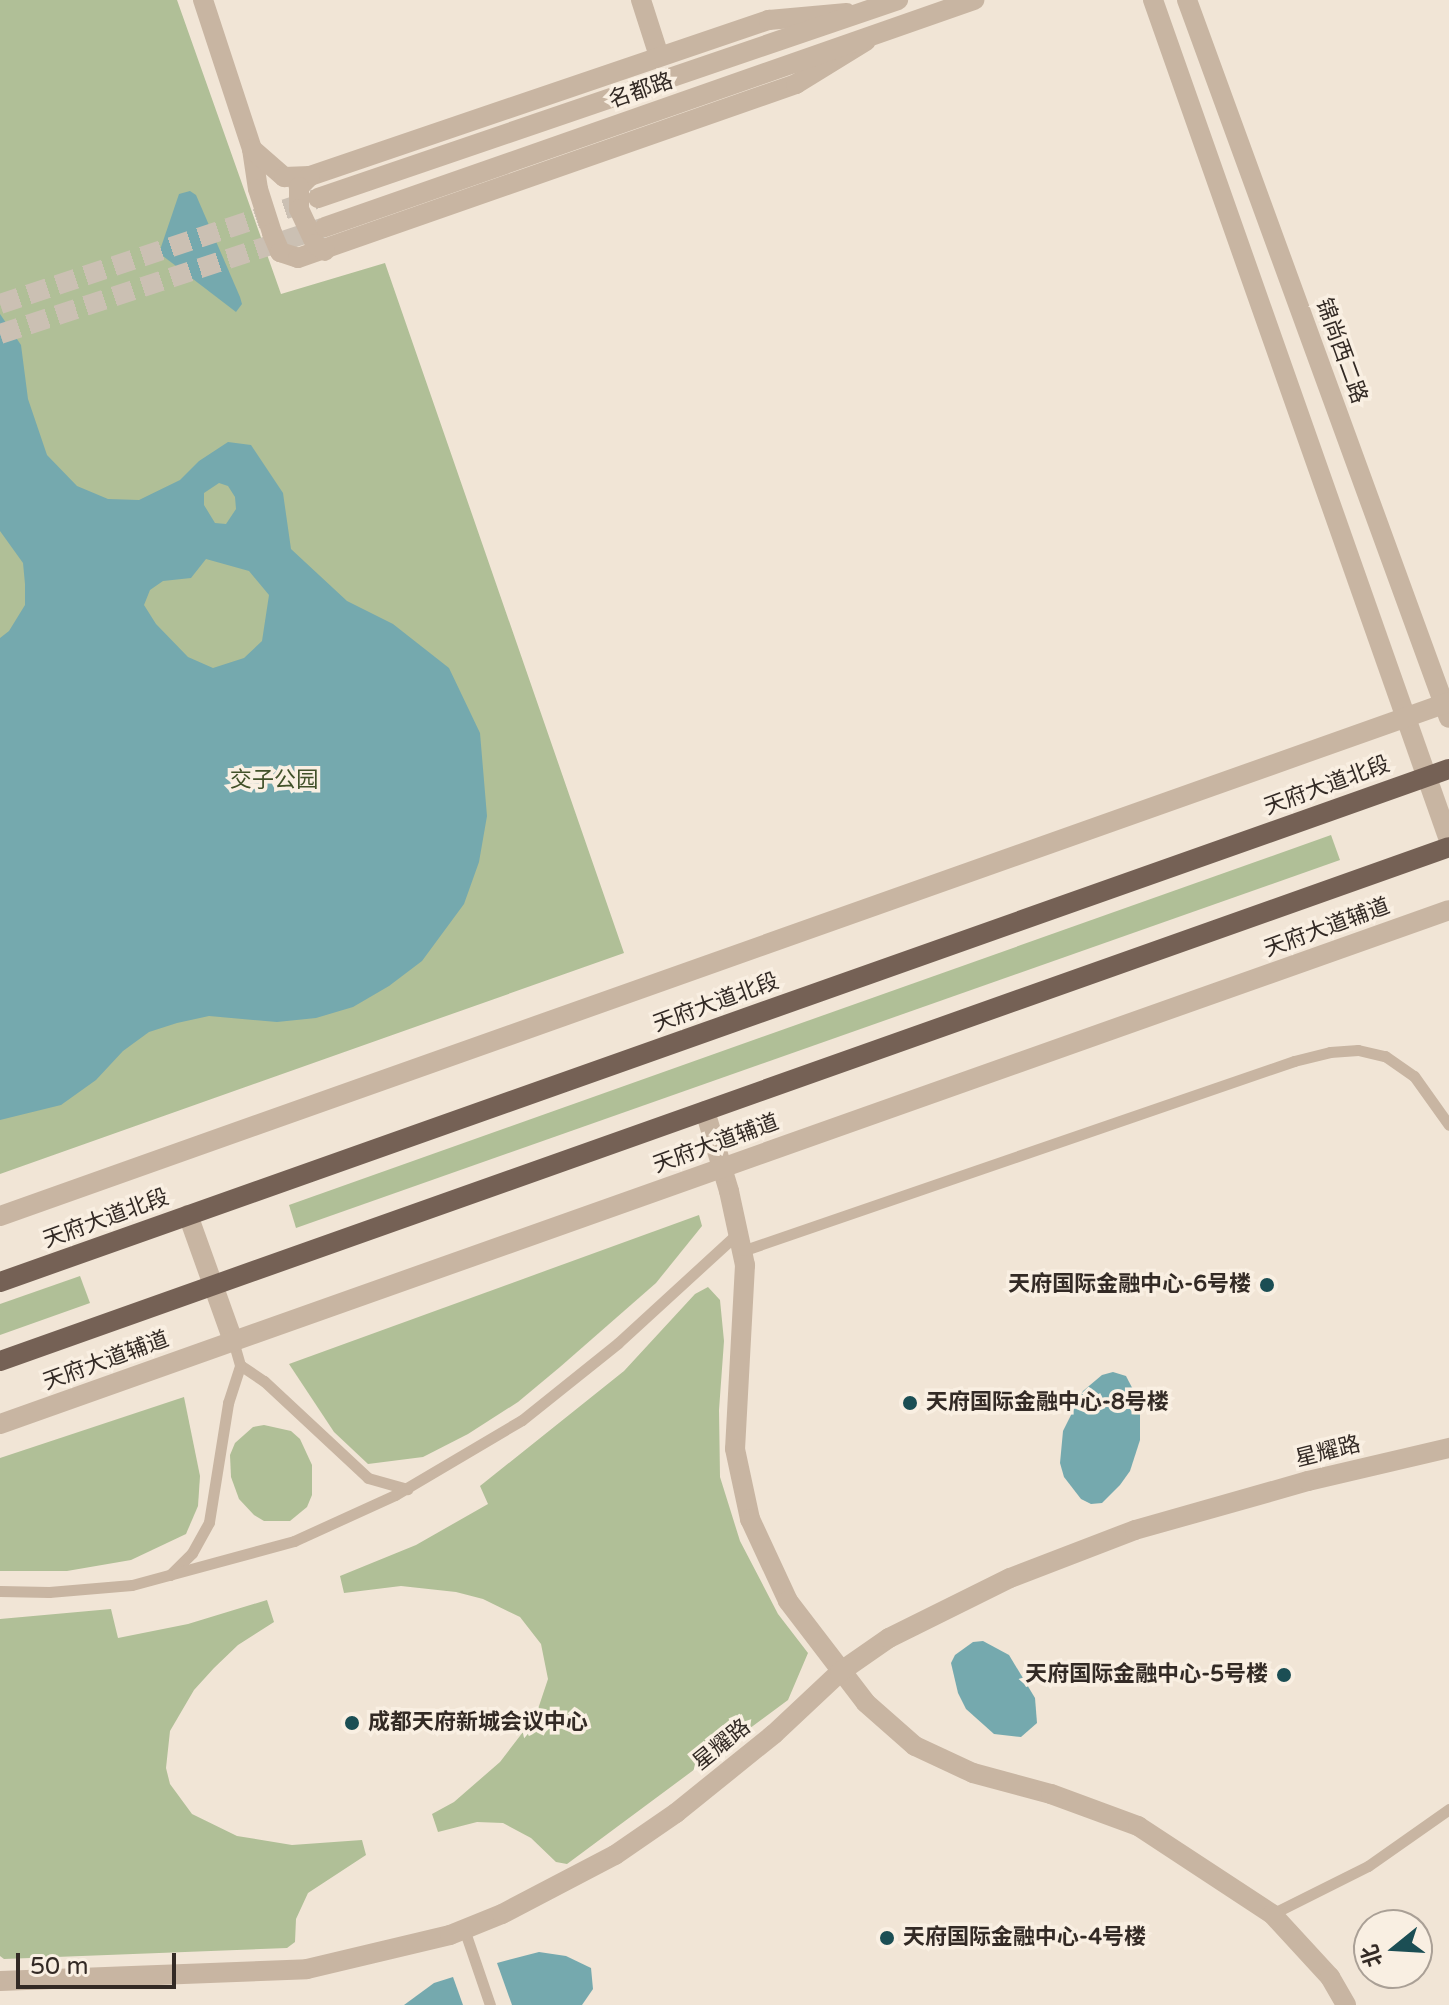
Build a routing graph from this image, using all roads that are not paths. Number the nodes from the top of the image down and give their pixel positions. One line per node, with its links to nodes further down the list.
1 (203, 0): 10 (street)
2 (641, 0): 9 (street)
3 (898, 0): 7 (street)
4 (974, 0): 8 (street, 名都路)
5 (1153, 0): 16 (street)
6 (1187, 0): 15 (street, 锦尚西二路)
7 (869, 10): 9 (street); 12 (street)
8 (876, 35): 13 (street, 名都路); 14 (street)
9 (659, 56): 11 (street)
10 (252, 149): 11 (street); 14 (street)
11 (310, 176): 14 (street)
12 (318, 198)
13 (325, 227)
14 (325, 251)
15 (1447, 708): 16 (street)
16 (1405, 717): 18 (street); 26 (street)
17 (1449, 769): 18 (main road, 天府大道北段)
18 (1427, 777): 19 (street); 25 (main road, 天府大道北段)
19 (1449, 840)
20 (1449, 847): 22 (main road)
21 (1449, 910): 24 (street, 天府大道辅道)
22 (705, 1111): 24 (street); 29 (main road)
23 (1449, 1125): 27 (lane)
24 (723, 1168): 27 (street); 30 (street, 天府大道辅道)
25 (188, 1215): 28 (main road, 天府大道北段); 29 (street)
26 (0, 1216)
27 (740, 1242): 35 (lane); 38 (street)
28 (0, 1282)
29 (213, 1285): 30 (street); 31 (main road)
30 (233, 1341): 32 (lane); 33 (street, 天府大道辅道)
31 (0, 1361)
32 (240, 1365): 35 (lane); 36 (lane)
33 (0, 1424)
34 (1449, 1448): 38 (street, 星耀路)
35 (407, 1489): 36 (lane)
36 (170, 1576): 37 (lane)
37 (0, 1591)
38 (840, 1672): 40 (street); 41 (street, 星耀路)
39 (1449, 1809): 40 (lane)
40 (1272, 1914): 44 (street)
41 (464, 1929): 42 (street, 星耀路); 43 (lane)
42 (0, 1981)
43 (490, 2005)
44 (1346, 2005)

